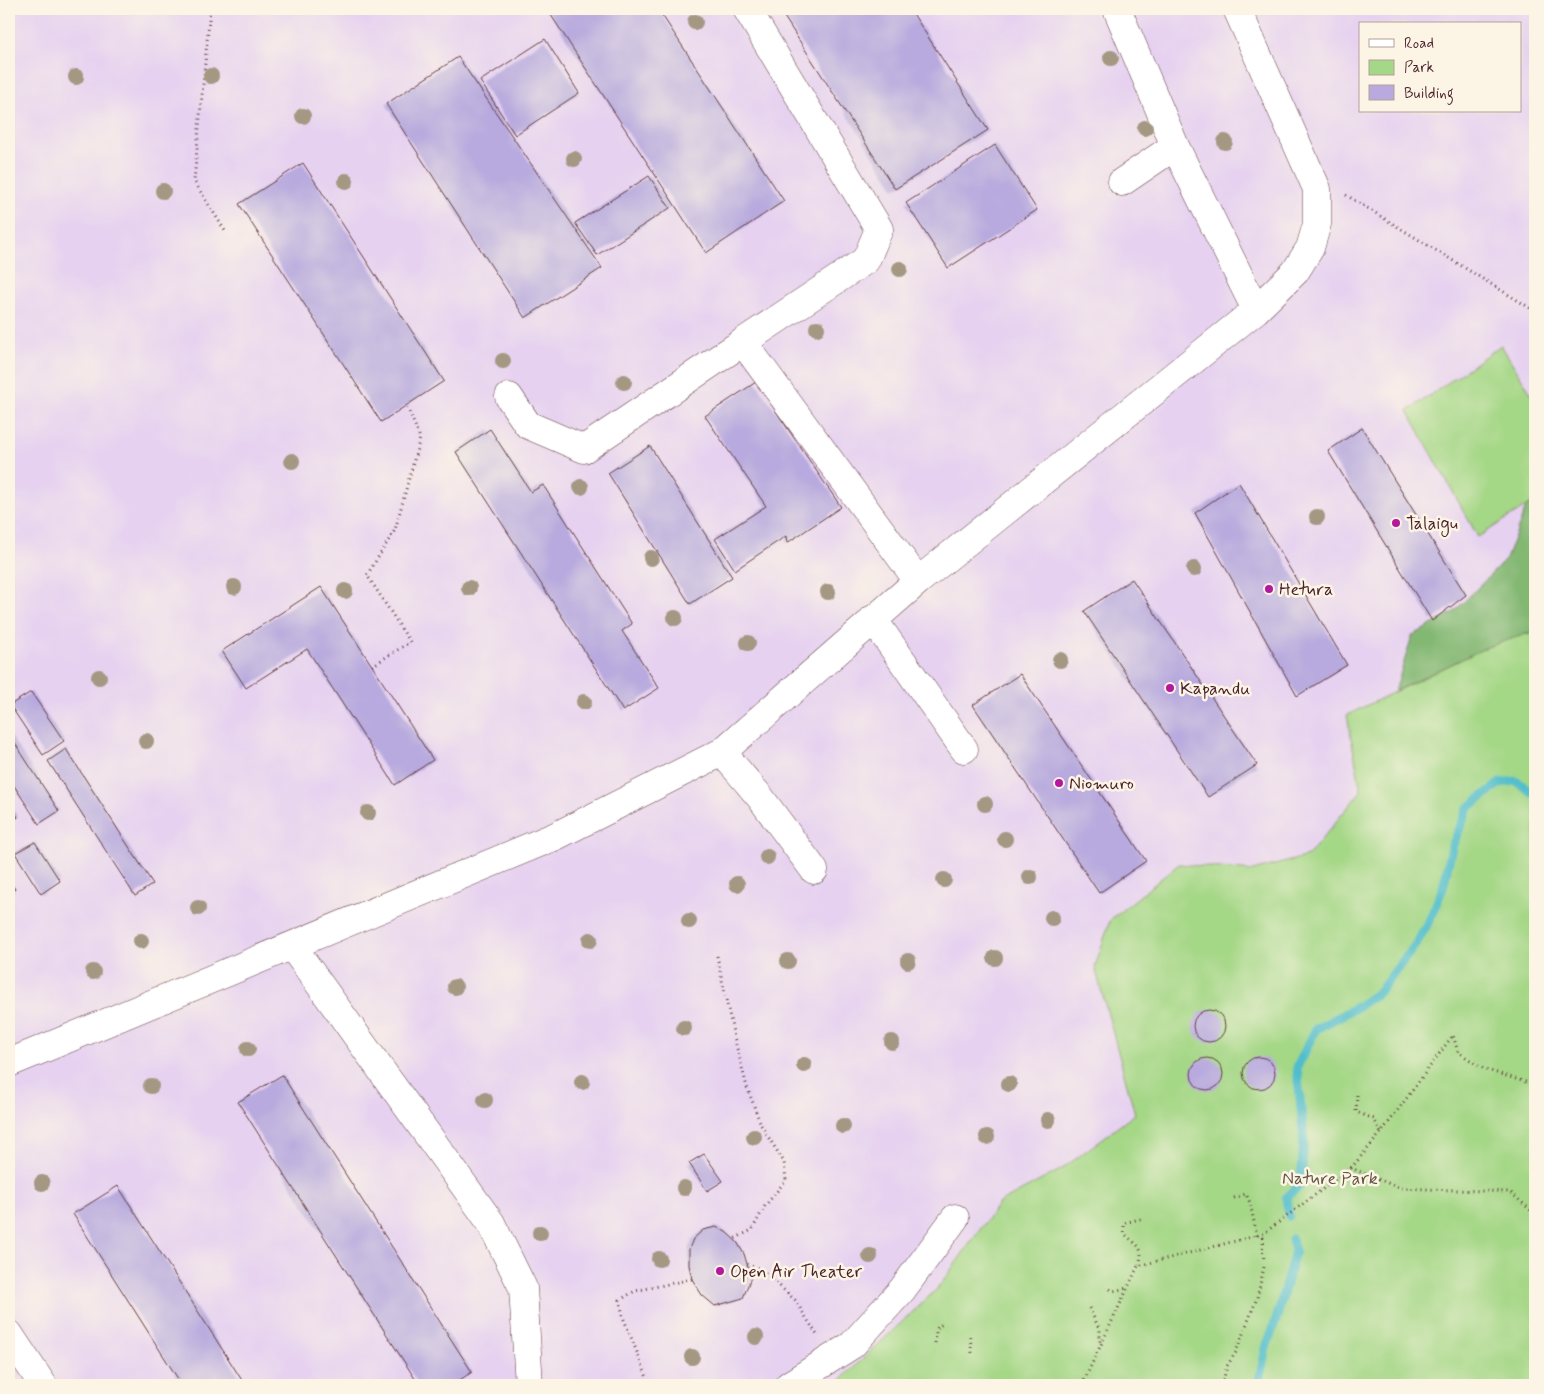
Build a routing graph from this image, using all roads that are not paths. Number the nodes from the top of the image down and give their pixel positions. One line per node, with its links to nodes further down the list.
1 (747, 9): 7 (street)
2 (1117, 9): 4 (street)
3 (1237, 9): 6 (street)
4 (1175, 146): 5 (street); 6 (street)
5 (1122, 182)
6 (1256, 310): 9 (street)
7 (744, 342): 8 (street); 9 (street)
8 (509, 397)
9 (918, 581): 10 (street)
10 (872, 619): 11 (street); 12 (street)
11 (964, 749)
12 (722, 752): 13 (street); 14 (street)
13 (814, 870)
14 (292, 946): 15 (street); 19 (street)
15 (9, 1064)
16 (956, 1218): 20 (street)
17 (9, 1334): 18 (street)
18 (43, 1385)
19 (529, 1385)
20 (789, 1385)

